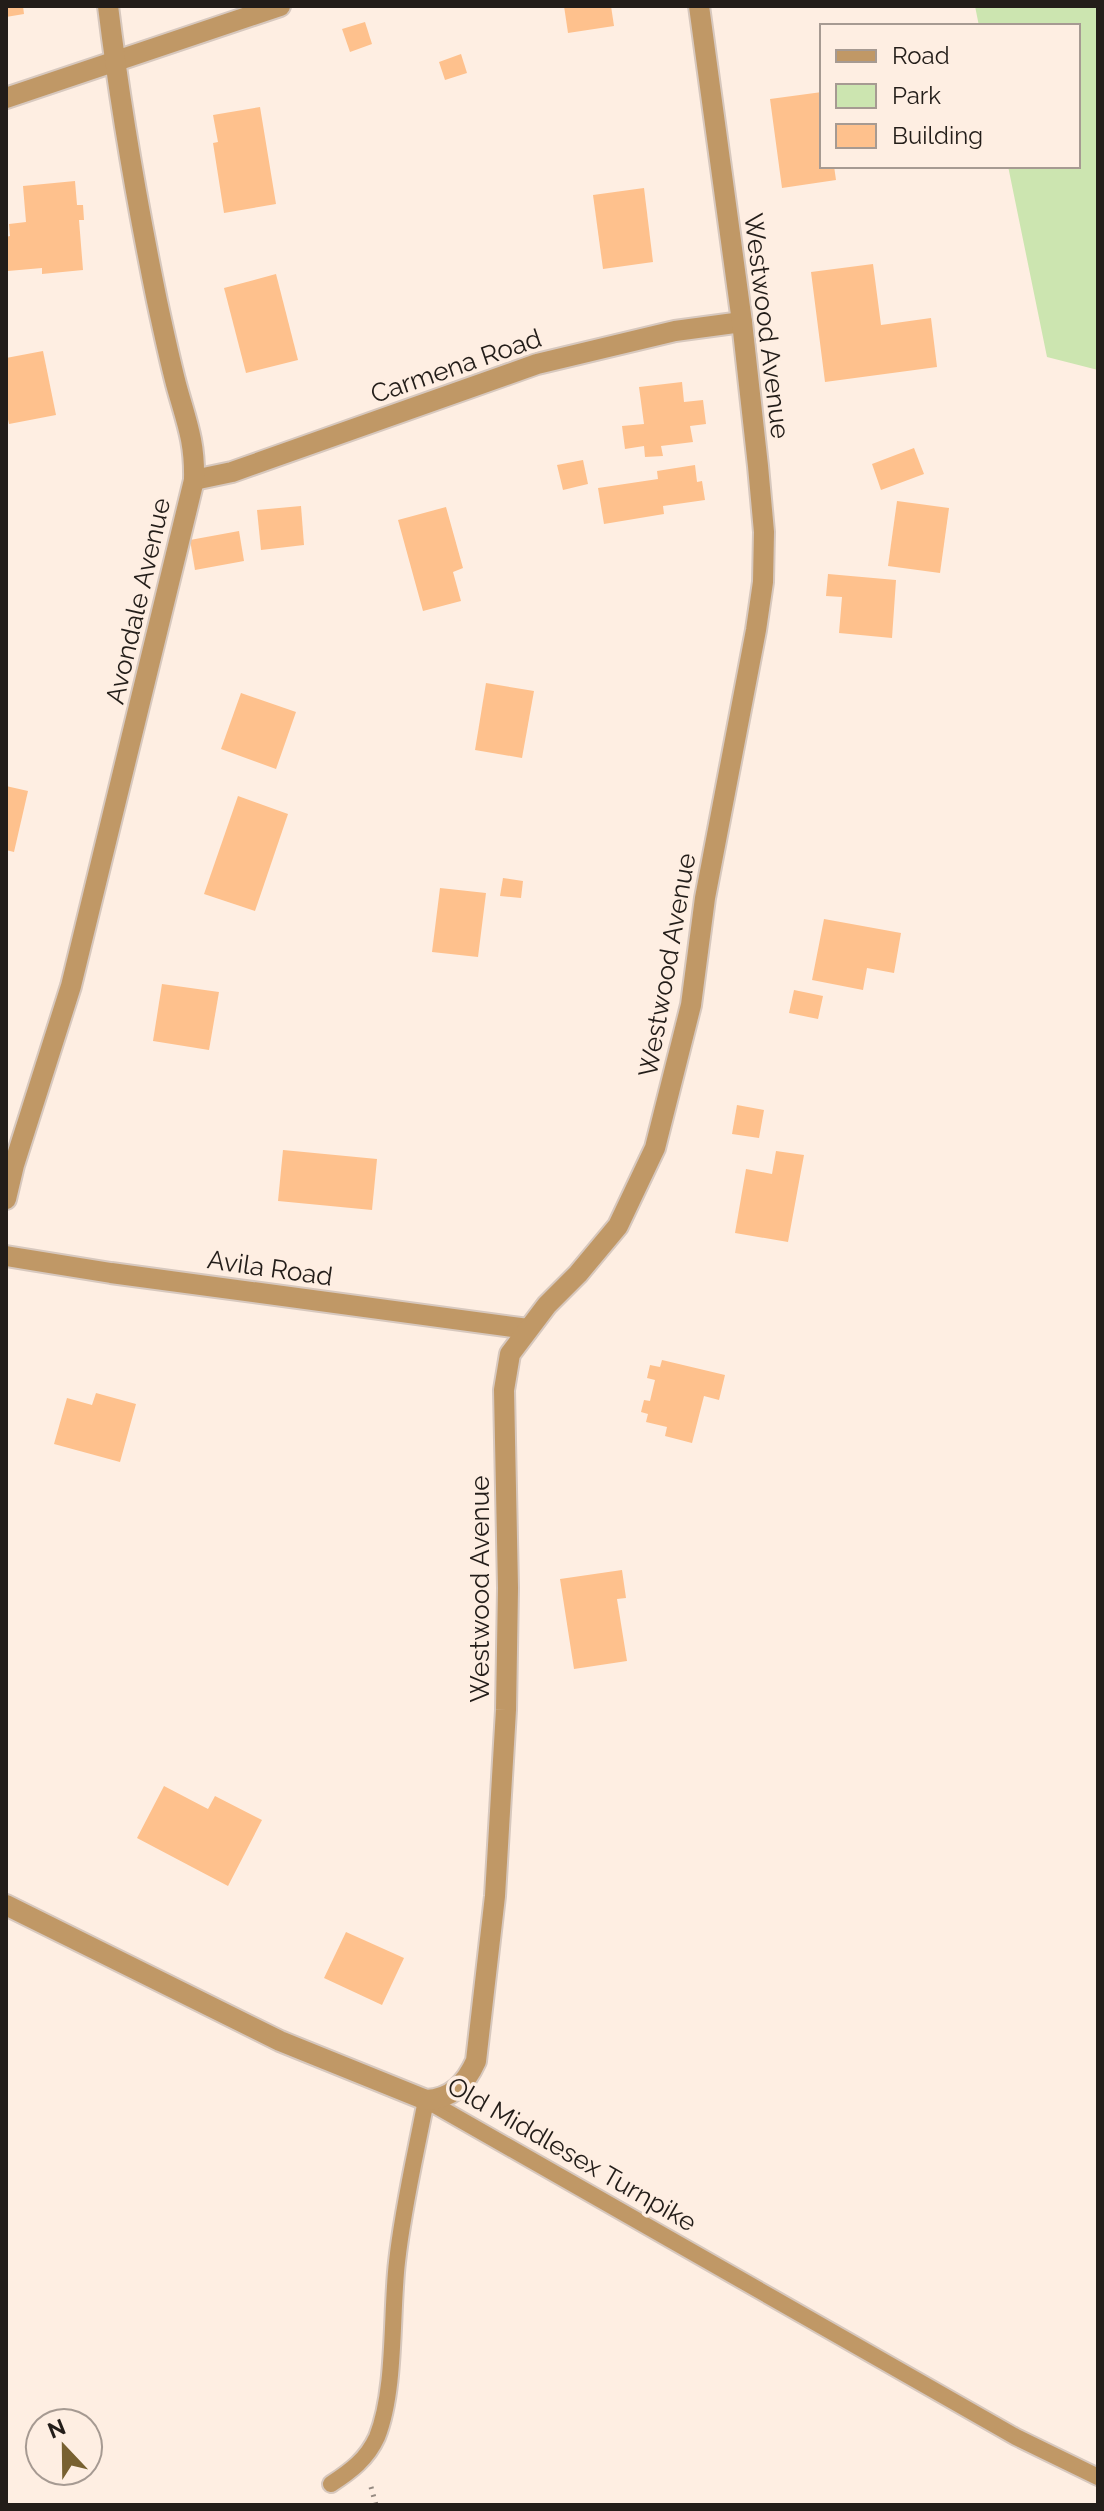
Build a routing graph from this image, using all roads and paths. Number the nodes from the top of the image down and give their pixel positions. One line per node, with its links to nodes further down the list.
1 (108, 6): 4 (street, Avondale Avenue)
2 (280, 6): 4 (street)
3 (699, 6): 6 (street, Westwood Avenue)
4 (115, 62): 5 (street); 7 (street, Avondale Avenue)
5 (6, 98)
6 (742, 322): 7 (street, Carmena Road); 10 (street, Westwood Avenue)
7 (194, 480): 8 (street, Avondale Avenue)
8 (6, 1199)
9 (6, 1256): 10 (street, Avila Road)
10 (528, 1329): 12 (street, Westwood Avenue)
11 (6, 1905): 12 (street, Old Middlesex Turnpike)
12 (426, 2100): 13 (lane, Old Middlesex Turnpike); 14 (lane)
13 (1098, 2477)
14 (331, 2484)

